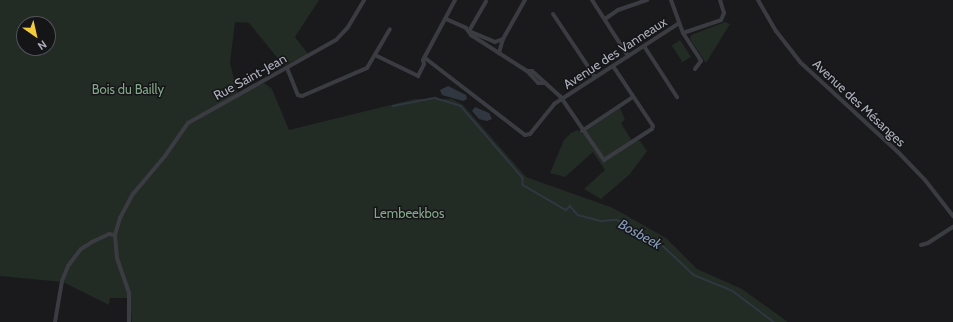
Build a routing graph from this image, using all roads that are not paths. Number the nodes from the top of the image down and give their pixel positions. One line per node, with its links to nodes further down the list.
1 (364, 0): 26 (street, Rue Saint-Jean)
2 (455, 0): 11 (street)
3 (525, 0): 17 (street)
4 (592, 0): 12 (street)
5 (647, 0): 12 (street)
6 (671, 0): 13 (street)
7 (720, 0): 16 (street)
8 (758, 0): 33 (street, Avenue des Mésanges)
9 (486, 2): 15 (street)
10 (553, 14): 28 (street)
11 (446, 18): 15 (street); 24 (street)
12 (605, 19): 23 (street)
13 (678, 23): 16 (street); 19 (street, Avenue des Vanneaux)
14 (390, 30): 22 (street)
15 (469, 31): 18 (street); 20 (street)
16 (683, 33): 27 (street)
17 (503, 39): 18 (street); 21 (street)
18 (495, 42): 20 (street)
19 (644, 46): 23 (street, Avenue des Vanneaux); 30 (street)
20 (491, 48): 21 (street)
21 (499, 53): 31 (street)
22 (375, 55): 24 (street); 26 (street)
23 (628, 56): 25 (street, Avenue des Vanneaux)
24 (425, 58): 31 (street, Avenue des Vanneaux)
25 (613, 66): 28 (street, Avenue des Vanneaux); 29 (street)
26 (287, 68): 35 (street, Rue Saint-Jean)
27 (695, 69)
28 (595, 77): 31 (street, Avenue des Vanneaux)
29 (634, 97): 32 (street); 32 (street)
30 (677, 97)
31 (562, 98): 32 (street)
32 (582, 131)
33 (953, 216)
34 (953, 227): 36 (street)
35 (116, 235): 37 (street); 38 (street, Rue Saint-Jean)
36 (921, 245)
37 (55, 322)
38 (129, 322)

